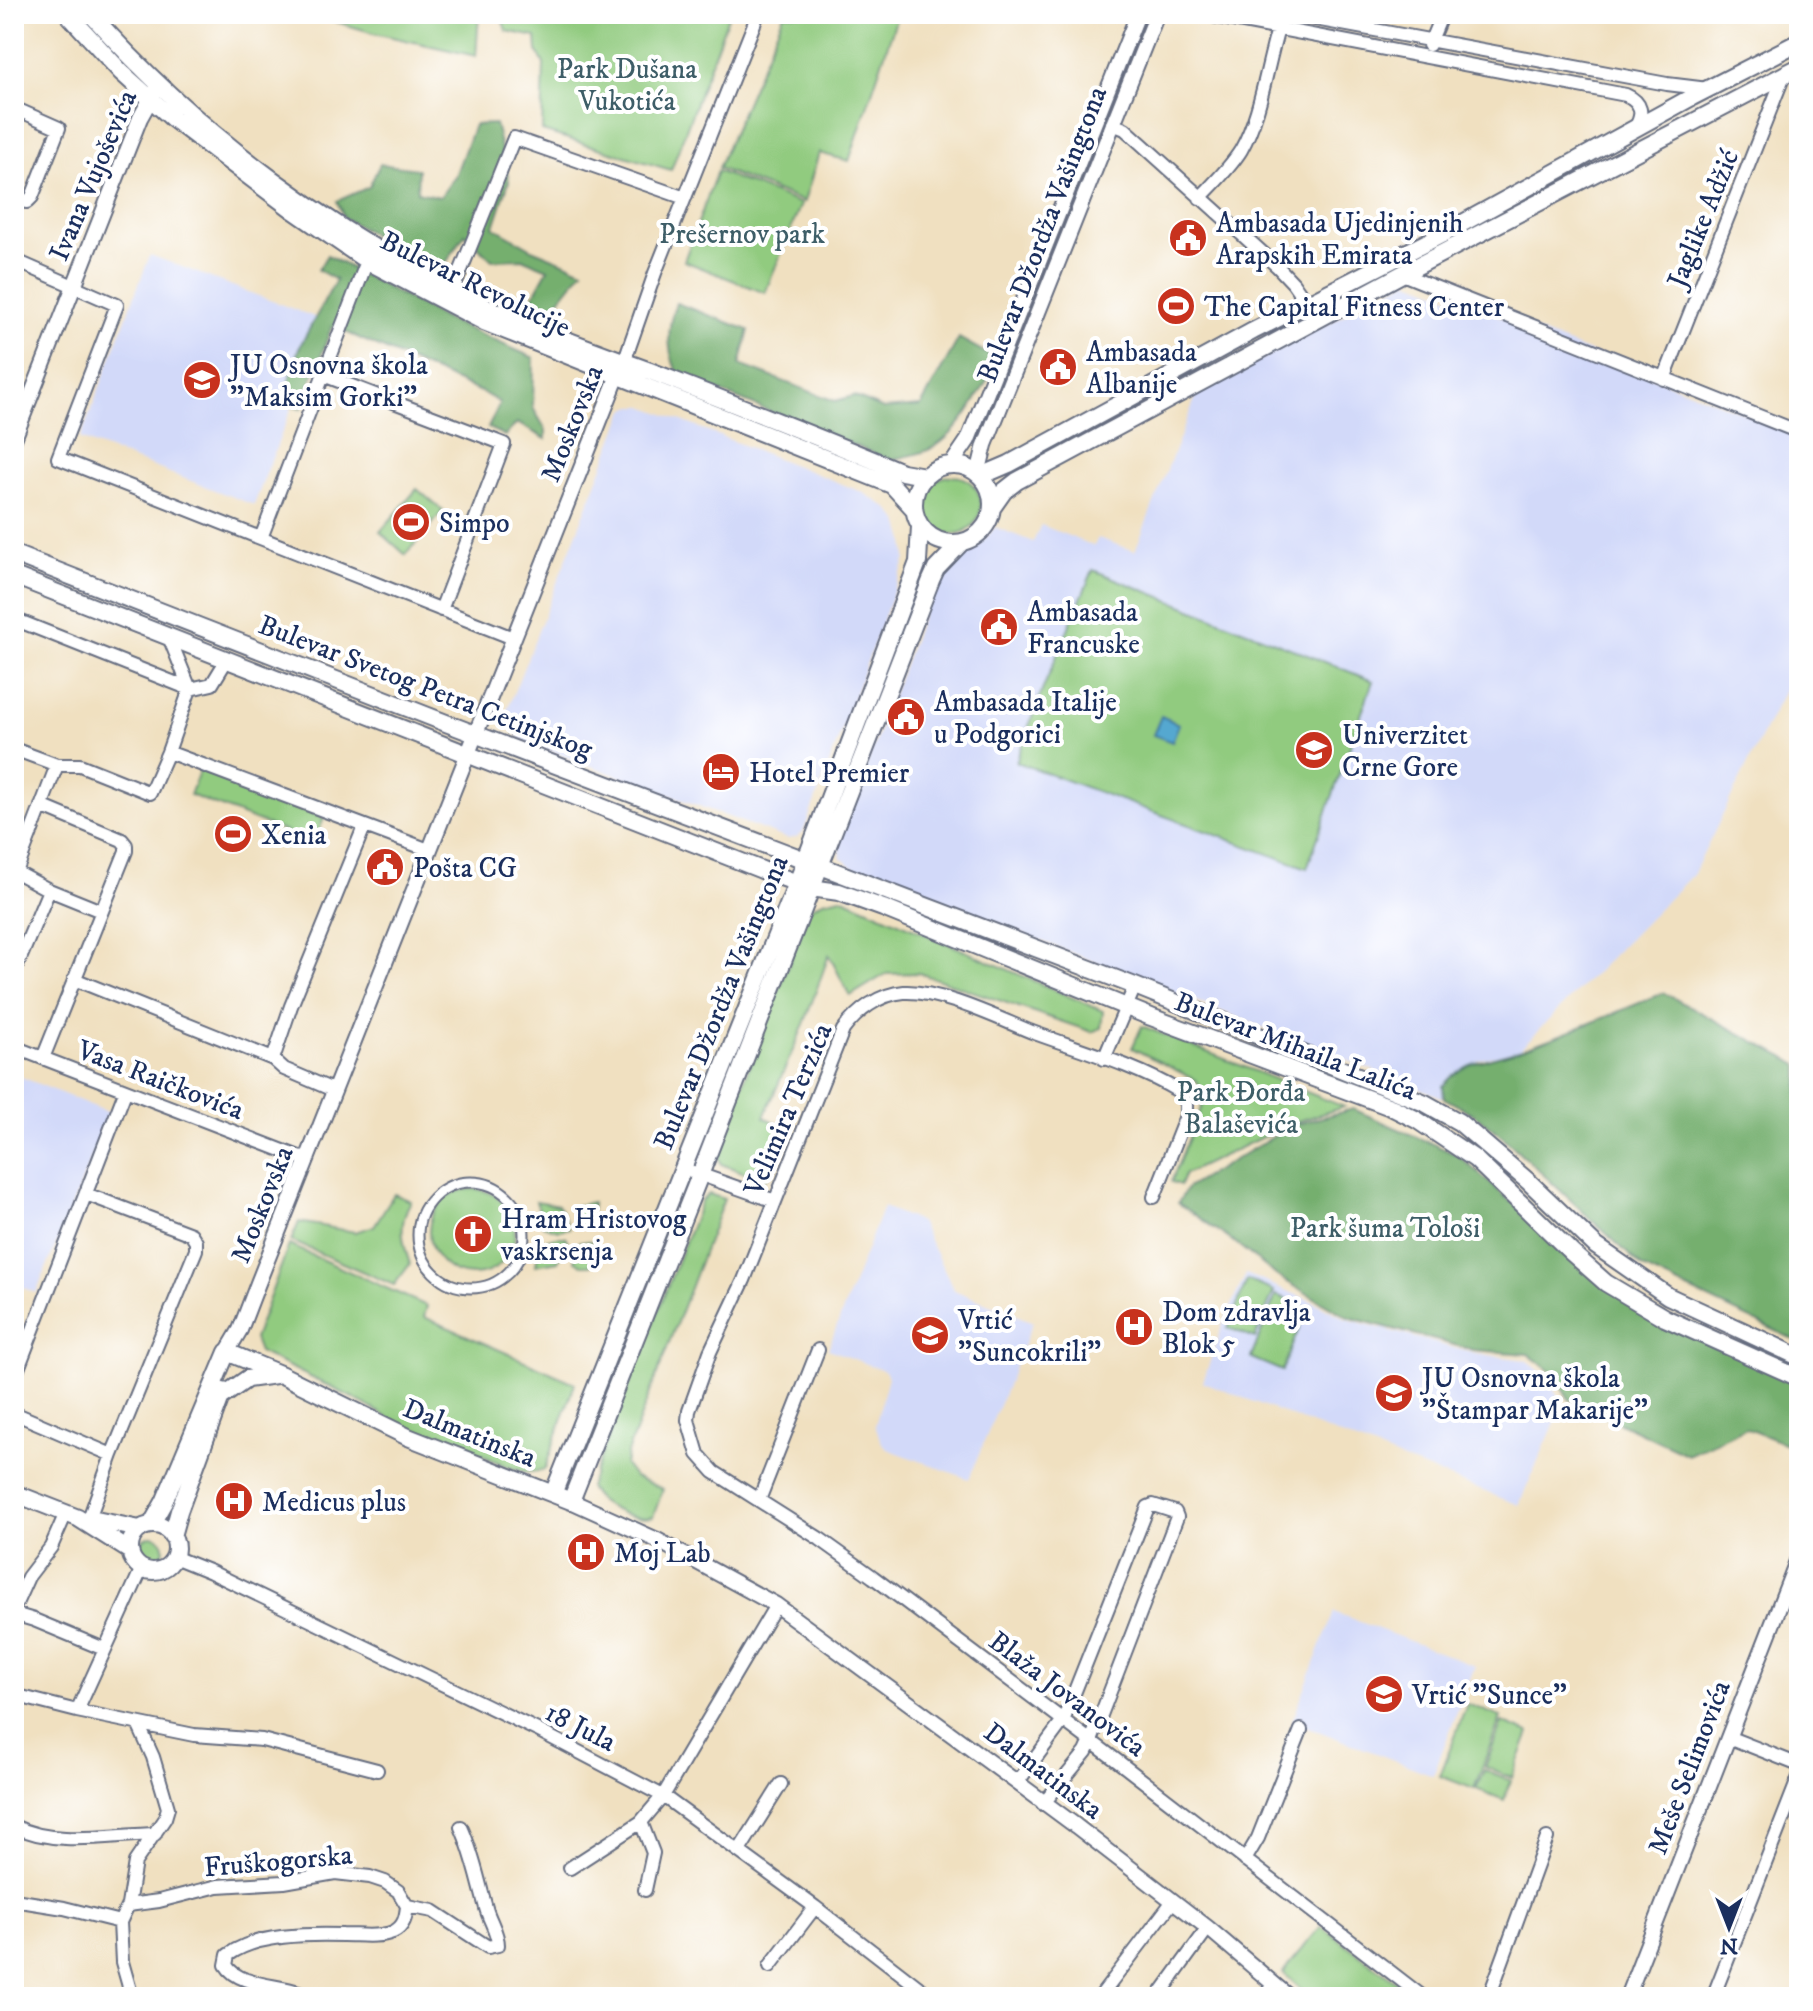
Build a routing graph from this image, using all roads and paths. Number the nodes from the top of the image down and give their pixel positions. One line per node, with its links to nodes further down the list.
1 (68, 14): 15 (main road, Bulevar Revolucije)
2 (91, 14): 15 (main road, Bulevar Revolucije)
3 (758, 14): 19 (street, Moskovska)
4 (1138, 14): 33 (street, Bulevar Džordža Vašingtona)
5 (1157, 14): 17 (street, Bulevar Džordža Vašingtona)
6 (1201, 14): 9 (street)
7 (1288, 14): 10 (street)
8 (1442, 14): 10 (street)
9 (1278, 29): 12 (street); 20 (street)
10 (1431, 39): 12 (street); 14 (street)
11 (1799, 42): 14 (main road)
12 (1426, 56): 18 (street)
13 (1791, 71): 24 (main road); 30 (street, Jaglike Adžić)
14 (1708, 89): 18 (main road)
15 (154, 92): 23 (main road, Bulevar Revolucije); 25 (street, Ivana Vujoševića); 26 (main road, Bulevar Revolucije)
16 (14, 108): 21 (street, Ivana Vujoševića)
17 (1112, 124): 20 (street); 34 (street, Bulevar Džordža Vašingtona)
18 (1635, 128): 27 (main road)
19 (685, 198): 26 (street); 28 (street, Moskovska)
20 (1200, 198): 27 (street)
21 (14, 200)
22 (14, 260): 25 (street, Ivana Vujoševića)
23 (367, 261): 28 (main road, Bulevar Revolucije); 29 (street)
24 (1402, 274): 30 (street); 36 (main road)
25 (75, 285): 32 (street, Ivana Vujoševića); 39 (street, Ivana Vujoševića)
26 (453, 290): 28 (main road, Bulevar Revolucije)
27 (1307, 303): 34 (main road)
28 (621, 369): 35 (main road, Bulevar Revolucije); 37 (main road, Bulevar Revolucije); 46 (street, Moskovska)
29 (323, 375): 39 (street); 43 (street, Moskovska)
30 (1664, 379): 31 (street)
31 (1799, 432)
32 (14, 439)
33 (951, 465): 34 (main road); 35 (main road)
34 (979, 475): 36 (main road)
35 (925, 476): 37 (main road)
36 (992, 508): 40 (main road)
37 (914, 509): 38 (main road)
38 (920, 526): 40 (main road); 57 (main road, Bulevar Džordža Vašingtona)
39 (261, 538): 43 (street)
40 (961, 543): 57 (main road, Bulevar Džordža Vašingtona)
41 (14, 554): 49 (main road, Bulevar Svetog Petra Cetinjskog)
42 (14, 576): 45 (main road, Bulevar Svetog Petra Cetinjskog)
43 (441, 610): 46 (street)
44 (14, 619): 48 (street)
45 (169, 637): 47 (main road, Bulevar Svetog Petra Cetinjskog); 48 (street)
46 (513, 638): 49 (street, Moskovska)
47 (226, 661): 48 (street); 52 (main road, Bulevar Svetog Petra Cetinjskog)
48 (190, 689): 51 (street)
49 (475, 734): 52 (street, Moskovska); 57 (main road, Bulevar Svetog Petra Cetinjskog)
50 (14, 749): 53 (street)
51 (168, 752): 53 (street); 55 (street)
52 (466, 755): 56 (street, Moskovska); 59 (main road, Bulevar Svetog Petra Cetinjskog)
53 (57, 765): 54 (street)
54 (41, 806): 58 (street); 61 (street, Vasa Raičkovića)
55 (364, 827): 56 (street); 68 (street)
56 (429, 850): 70 (street, Moskovska)
57 (812, 864): 59 (main road, Bulevar Džordža Vašingtona); 64 (main road, Bulevar Mihaila Lalića)
58 (15, 871): 60 (street)
59 (804, 886): 65 (main road, Bulevar Mihaila Lalića); 73 (main road, Bulevar Džordža Vašingtona); 74 (main road, Bulevar Džordža Vašingtona)
60 (49, 890): 61 (street); 62 (street)
61 (101, 911): 63 (street, Vasa Raičkovića)
62 (14, 973)
63 (74, 979): 67 (street, Vasa Raičkovića); 68 (street)
64 (1135, 986): 65 (street); 81 (main road, Bulevar Mihaila Lalića)
65 (1126, 1006): 69 (street); 83 (main road, Bulevar Mihaila Lalića)
66 (14, 1047): 67 (street, Vasa Raičkovića)
67 (43, 1058): 71 (street, Vasa Raičkovića)
68 (273, 1059): 70 (street)
69 (1104, 1059): 76 (street, Velimira Terzića); 77 (street, Velimira Terzića)
70 (333, 1090): 72 (street, Moskovska)
71 (125, 1092): 72 (street, Vasa Raičkovića); 75 (street)
72 (307, 1160): 80 (street, Moskovska)
73 (683, 1168): 74 (street); 90 (main road, Bulevar Džordža Vašingtona)
74 (700, 1175): 77 (street); 92 (main road, Bulevar Džordža Vašingtona)
75 (86, 1194): 84 (street); 88 (street)
76 (1154, 1197)
77 (775, 1201): 87 (street, Velimira Terzića)
78 (524, 1236): 78 (street)
79 (818, 1350): 91 (street)
80 (231, 1354): 82 (main road, Dalmatinska); 85 (main road, Moskovska); 94 (main road, Moskovska)
81 (1799, 1357)
82 (282, 1375): 85 (main road); 90 (main road, Dalmatinska)
83 (1799, 1378)
84 (14, 1379)
85 (220, 1398): 95 (main road, Moskovska)
86 (14, 1413): 88 (street)
87 (690, 1430): 91 (street, Blaža Jovanovića)
88 (112, 1455): 93 (street)
89 (14, 1493): 93 (main road)
90 (553, 1494): 92 (main road, Dalmatinska)
91 (759, 1500): 105 (street, Blaža Jovanovića)
92 (571, 1501): 100 (street, Dalmatinska)
93 (80, 1519): 94 (main road); 96 (main road); 101 (street)
94 (146, 1527): 95 (main road); 96 (main road)
95 (172, 1536): 98 (main road)
96 (130, 1551): 99 (main road)
97 (1799, 1556): 108 (street, Meše Selimovića)
98 (174, 1557): 99 (main road); 115 (street, 18 Jula)
99 (142, 1568): 102 (street)
100 (776, 1605): 113 (street, Dalmatinska); 115 (street)
101 (14, 1611): 102 (street)
102 (104, 1649): 104 (street)
103 (14, 1695): 104 (street)
104 (77, 1711): 106 (street)
105 (1063, 1721): 109 (street, Blaža Jovanovića); 109 (street); 113 (street)
106 (138, 1724): 111 (street); 120 (street)
107 (1301, 1730): 123 (street)
108 (1728, 1737): 110 (street); 144 (street, Meše Selimovića)
109 (1091, 1741): 116 (street); 123 (street, Blaža Jovanovića)
110 (1799, 1765)
111 (377, 1770)
112 (1799, 1777): 145 (street)
113 (1017, 1783): 116 (street, Dalmatinska)
114 (781, 1784): 122 (street)
115 (663, 1796): 117 (street); 122 (street, 18 Jula)
116 (1043, 1804): 127 (street, Dalmatinska)
117 (641, 1822): 124 (street); 125 (street)
118 (14, 1826): 120 (street)
119 (461, 1827): 129 (street)
120 (155, 1834): 128 (street)
121 (1547, 1838): 143 (street)
122 (739, 1851): 130 (street, 18 Jula)
123 (1245, 1860): 142 (street, Blaža Jovanovića)
124 (570, 1868)
125 (645, 1890)
126 (14, 1900): 131 (street)
127 (1173, 1901): 132 (street, Dalmatinska); 138 (street)
128 (128, 1905): 129 (street, Fruškogorska); 131 (street)
129 (407, 1906): 137 (street)
130 (815, 1907): 133 (street); 135 (street, 18 Jula)
131 (120, 1922): 136 (street)
132 (1208, 1928): 134 (street, Dalmatinska); 139 (street)
133 (770, 1966)
134 (1274, 1984): 140 (street); 141 (street, Dalmatinska)
135 (927, 1996)
136 (132, 1997)
137 (309, 1997)
138 (1100, 1997)
139 (1158, 1997)
140 (1264, 1997)
141 (1289, 1997)
142 (1423, 1997)
143 (1489, 1997)
144 (1627, 1997)
145 (1713, 1997)

